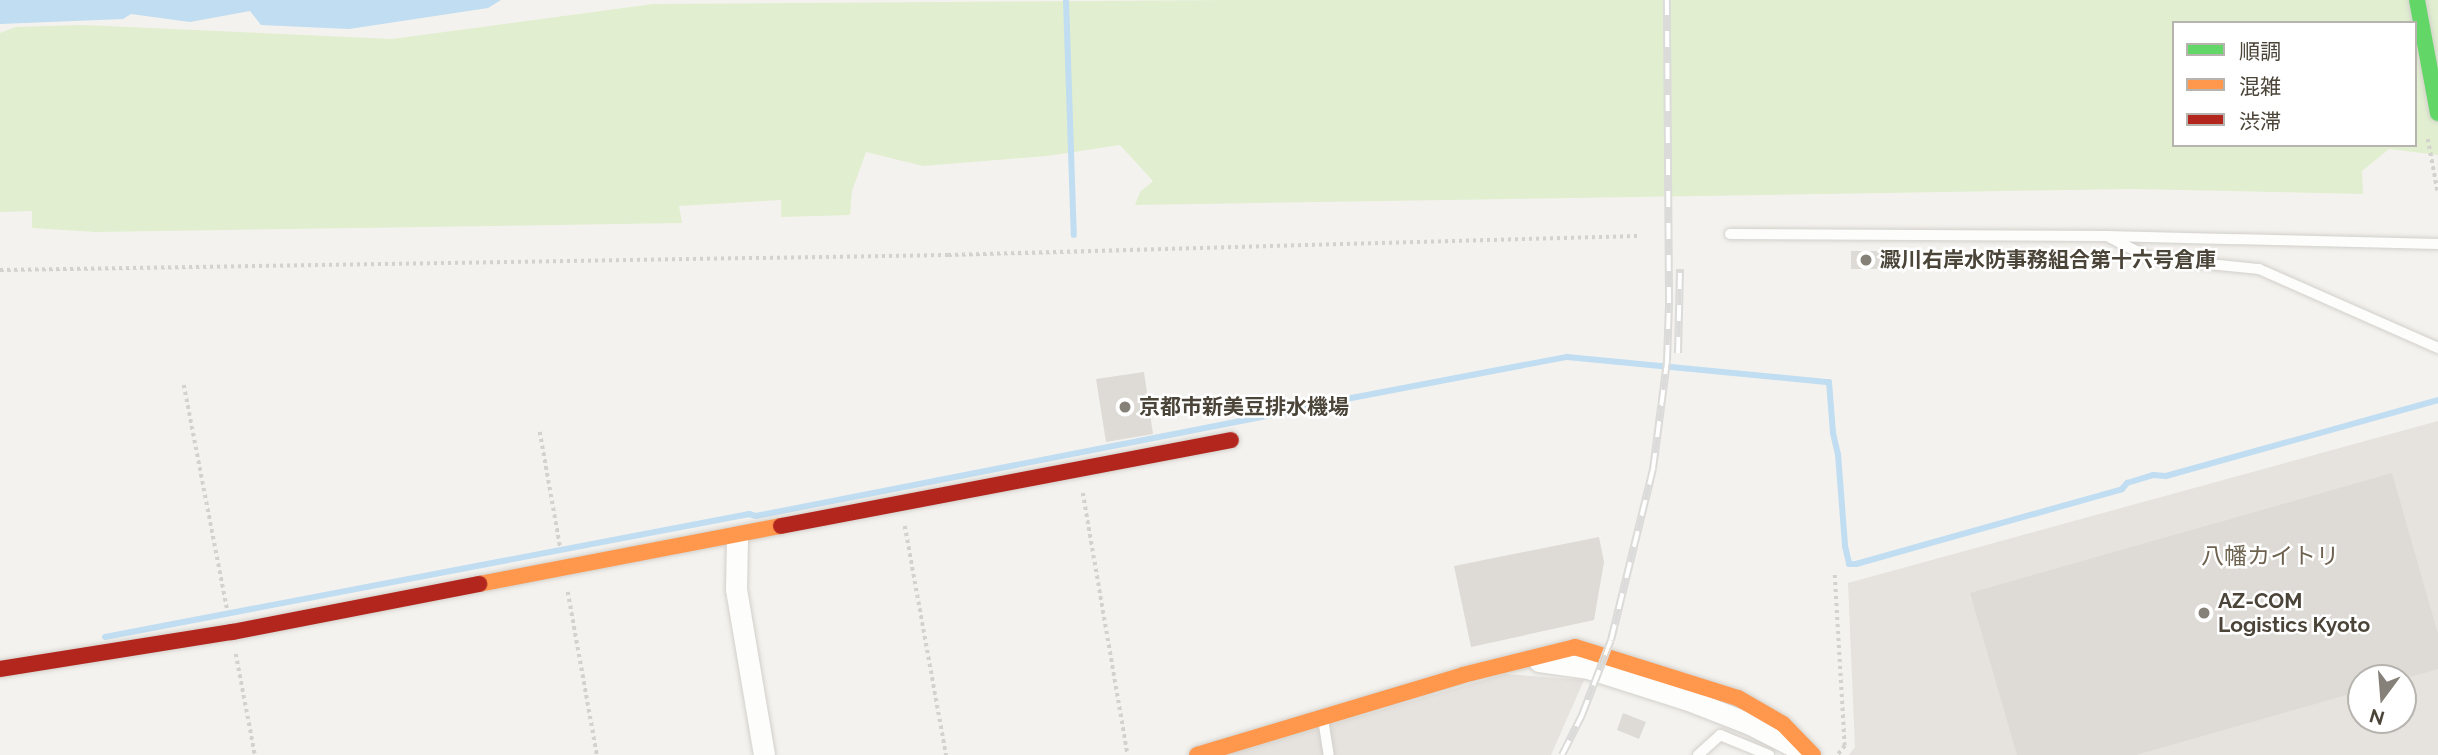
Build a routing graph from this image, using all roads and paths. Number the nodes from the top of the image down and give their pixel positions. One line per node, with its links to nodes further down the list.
1 (2417, 0): 2 (main road)
2 (2438, 113)
3 (1730, 234): 5 (lane)
4 (1638, 236): 7 (path)
5 (2107, 236): 6 (lane); 8 (lane)
6 (2438, 244)
7 (0, 270)
8 (2438, 348)
9 (184, 385): 15 (path)
10 (1231, 440): 11 (main road)
11 (1079, 470): 12 (main road); 22 (path)
12 (900, 503): 13 (main road); 21 (path)
13 (737, 537): 15 (main road); 20 (street)
14 (1835, 575): 28 (path)
15 (232, 632): 17 (main road); 19 (path)
16 (1517, 660): 18 (main road); 27 (street)
17 (0, 669)
18 (1323, 716): 23 (main road); 24 (lane)
19 (255, 755)
20 (764, 755)
21 (946, 755)
22 (1129, 755)
23 (1198, 755)
24 (1329, 755)
25 (1698, 755): 26 (lane)
26 (1769, 755)
27 (1811, 755)
28 (1838, 755)

